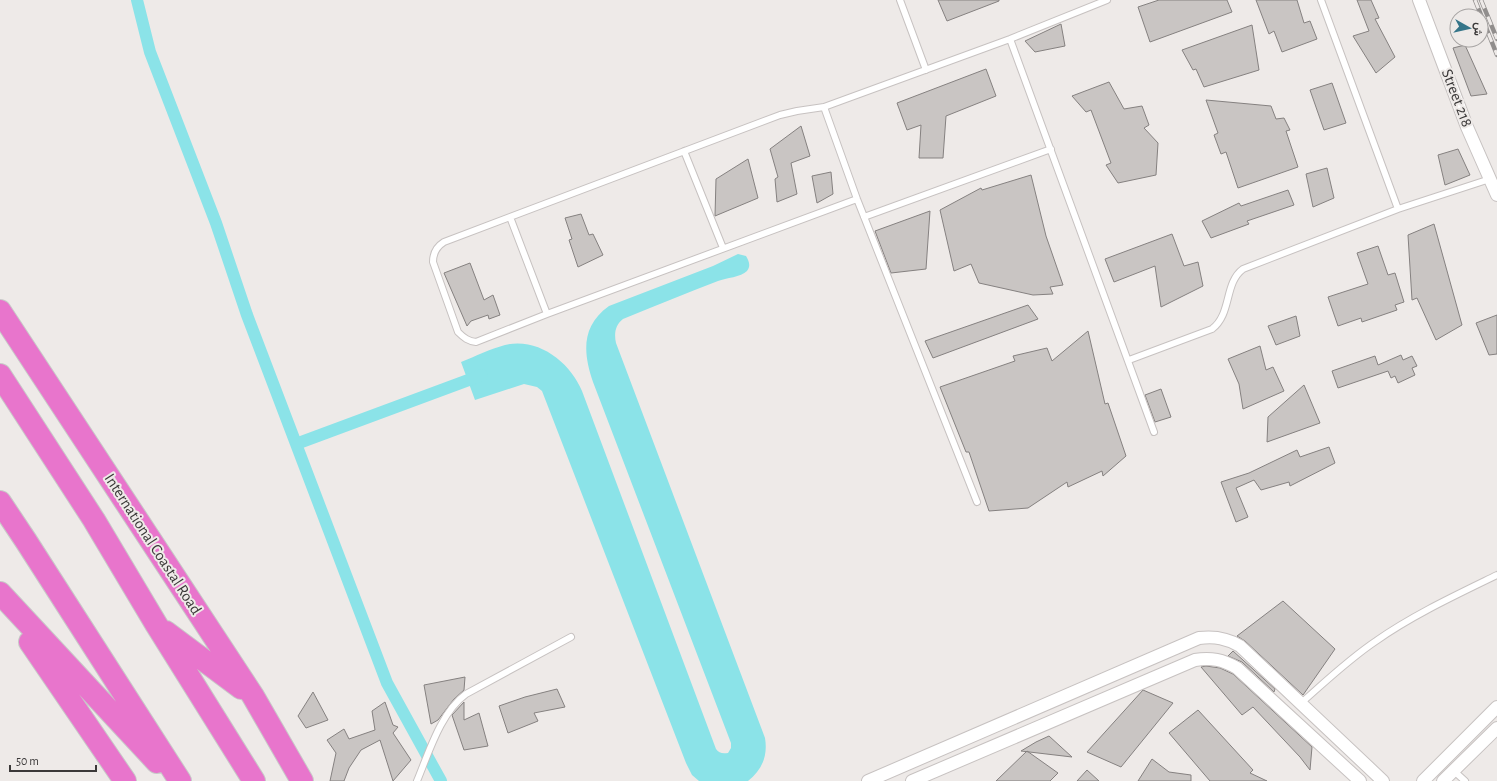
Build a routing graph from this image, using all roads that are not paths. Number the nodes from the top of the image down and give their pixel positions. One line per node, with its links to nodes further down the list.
1 (900, 0): 6 (lane)
2 (1107, 0): 5 (lane)
3 (1321, 0): 13 (lane)
4 (1419, 0): 10 (street, Street 218)
5 (1010, 38): 6 (lane); 8 (lane)
6 (926, 70): 7 (lane)
7 (824, 107): 9 (lane); 12 (lane)
8 (1052, 149): 15 (lane); 19 (lane)
9 (684, 151): 14 (lane); 16 (lane)
10 (1490, 179): 11 (street, Street 218); 13 (lane)
11 (1497, 195)
12 (857, 199): 15 (lane); 16 (lane)
13 (1398, 209): 19 (lane)
14 (510, 217): 18 (lane); 18 (lane)
15 (864, 217): 23 (lane)
16 (723, 248): 18 (lane)
17 (0, 311): 29 (highway, International Coastal Road)
18 (546, 314)
19 (1129, 360): 21 (lane)
20 (0, 375): 27 (highway)
21 (1154, 432)
22 (0, 502): 37 (highway)
23 (977, 502)
24 (1497, 575): 30 (lane)
25 (0, 593): 36 (highway)
26 (0, 598): 35 (highway)
27 (156, 624): 29 (highway); 38 (highway)
28 (571, 637): 40 (lane)
29 (253, 696): 39 (highway, International Coastal Road)
30 (1300, 704): 34 (street); 43 (street)
31 (1497, 707): 44 (street)
32 (1497, 728): 33 (street)
33 (1454, 771): 45 (street); 46 (lane)
34 (875, 780)
35 (125, 781)
36 (174, 781)
37 (180, 781)
38 (254, 781)
39 (302, 781)
40 (417, 781)
41 (912, 781): 42 (street)
42 (1360, 781)
43 (1384, 781)
44 (1423, 781)
45 (1444, 781)
46 (1465, 781)

